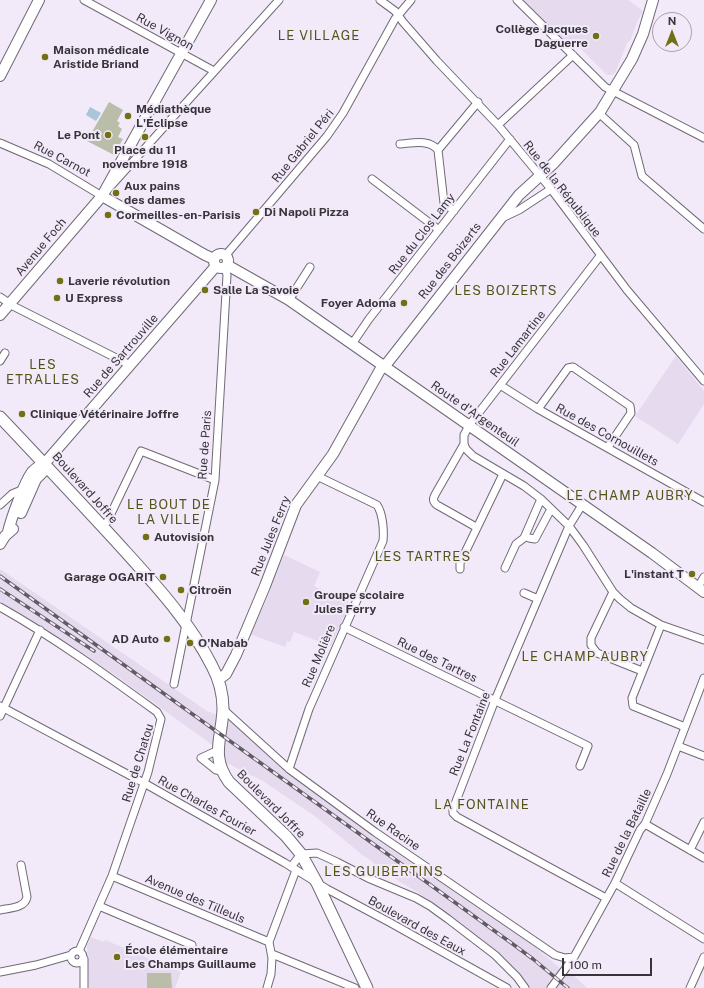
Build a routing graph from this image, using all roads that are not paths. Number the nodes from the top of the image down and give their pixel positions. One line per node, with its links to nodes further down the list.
1 (39, 0): 12 (street)
2 (84, 0): 10 (street, Rue Vignon)
3 (210, 0): 10 (street, Avenue Foch)
4 (279, 0): 13 (street)
5 (380, 0): 9 (street, Rue de la République)
6 (410, 0): 9 (street, Rue Gabriel Péri)
7 (517, 0): 11 (street)
8 (653, 0): 14 (street, Rue des Boizerts)
9 (398, 15): 15 (street, Rue de la République); 32 (street, Rue Gabriel Péri)
10 (181, 53): 13 (street, Rue Vignon); 26 (street, Avenue Foch)
11 (573, 55): 14 (street); 17 (street)
12 (2, 69)
13 (214, 71): 26 (street)
14 (614, 91): 16 (street, Rue des Boizerts); 18 (street)
15 (478, 102): 17 (street, Rue de la République); 22 (street)
16 (600, 112): 23 (street, Rue des Boizerts); 29 (street)
17 (498, 125): 19 (street, Rue de la République)
18 (704, 138)
19 (510, 139): 23 (street, Rue de la République); 27 (street, Rue du Clos Lamy)
20 (0, 143): 26 (street, Rue Carnot)
21 (400, 144): 22 (street)
22 (438, 150): 27 (street)
23 (540, 175): 25 (street, Rue de la République); 28 (street, Rue des Boizerts)
24 (372, 179): 30 (street)
25 (550, 189): 28 (street); 31 (street, Rue de la République)
26 (102, 196): 32 (street, Rue Carnot); 36 (street, Avenue Foch)
27 (454, 212): 30 (street, Rue du Clos Lamy)
28 (500, 219): 42 (street, Rue des Boizerts)
29 (704, 229)
30 (439, 230): 38 (street, Rue du Clos Lamy)
31 (600, 256): 43 (street, Rue de la République); 44 (street, Rue Lamartine)
32 (221, 263): 35 (street, Route d'Argenteuil); 41 (street, Rue de Sartrouville); 53 (street, Rue de Paris)
33 (310, 267): 35 (street)
34 (0, 297): 36 (street)
35 (289, 300): 38 (street, Route d'Argenteuil)
36 (10, 304): 37 (street, Avenue Foch); 41 (street)
37 (0, 315)
38 (352, 344): 42 (street, Route d'Argenteuil)
39 (5, 353): 40 (street)
40 (0, 361)
41 (130, 365): 50 (street, Rue de Sartrouville)
42 (383, 366): 47 (street, Route d'Argenteuil); 52 (street, Rue Jules Ferry)
43 (704, 381)
44 (500, 385): 45 (street, Rue des Cornouillets); 47 (street, Rue Lamartine)
45 (538, 409): 49 (street, Rue des Cornouillets); 49 (street)
46 (0, 417): 50 (main road, Boulevard Joffre)
47 (469, 426): 48 (street); 58 (street, Route d'Argenteuil)
48 (464, 444): 51 (street); 62 (street)
49 (608, 447): 56 (street, Rue des Cornouillets)
50 (45, 463): 54 (street); 63 (street); 73 (main road, Boulevard Joffre)
51 (503, 474): 55 (street); 62 (street)
52 (317, 476): 75 (street, Rue Molière); 80 (street, Rue Jules Ferry)
53 (215, 480): 60 (street); 73 (street, Rue de Paris)
54 (24, 489): 57 (street); 63 (street)
55 (541, 499): 59 (street); 65 (street)
56 (704, 502)
57 (0, 504)
58 (582, 505): 61 (street, Rue La Fontaine); 68 (street, Route d'Argenteuil)
59 (551, 509): 61 (street); 64 (street)
60 (107, 522)
61 (569, 526): 69 (street); 71 (street, Rue La Fontaine)
62 (476, 527): 66 (street)
63 (3, 537)
64 (529, 538)
65 (505, 568)
66 (460, 569)
67 (704, 577): 68 (street)
68 (701, 589)
69 (613, 592): 74 (street); 78 (street)
70 (524, 593): 71 (street)
71 (538, 599): 82 (street, Rue La Fontaine)
72 (0, 607): 76 (street, Rue de Chatou)
73 (186, 623): 80 (main road, Boulevard Joffre); 81 (street, Rue de Paris)
74 (661, 625): 77 (street); 78 (street)
75 (344, 627): 82 (street, Rue des Tartres); 91 (street, Rue Molière)
76 (40, 630): 83 (street); 93 (street, Rue de Chatou)
77 (704, 640)
78 (642, 671): 86 (street)
79 (704, 678): 86 (street, Rue de la Bataille)
80 (218, 680): 84 (main road, Boulevard Joffre)
81 (174, 684)
82 (495, 700): 90 (street, Rue des Tartres); 104 (street, Rue La Fontaine)
83 (2, 707): 85 (street); 93 (street, Rue Charles Fourier)
84 (227, 713): 88 (main road, Boulevard Joffre); 91 (street, Rue Racine)
85 (0, 716)
86 (685, 727): 87 (street, Rue de la Bataille)
87 (678, 746): 89 (street); 95 (street, Rue de la Bataille)
88 (218, 752): 92 (main road, Boulevard Joffre); 92 (street)
89 (704, 756)
90 (580, 766)
91 (289, 769): 113 (street, Rue Racine)
92 (223, 772): 97 (main road, Boulevard Joffre)
93 (144, 783): 100 (street, Rue Charles Fourier); 101 (street, Rue de Chatou)
94 (704, 822): 96 (street)
95 (645, 824): 96 (street); 103 (street, Rue de la Bataille)
96 (690, 850): 98 (street)
97 (301, 854): 100 (street); 102 (main road, Boulevard Joffre); 122 (street)
98 (704, 858)
99 (21, 865): 106 (street)
100 (293, 868): 102 (street, Rue Charles Fourier); 108 (street)
101 (112, 876): 105 (street, Rue de Chatou); 108 (street, Avenue des Tilleuls)
102 (317, 883): 120 (main road, Boulevard Joffre); 121 (street, Boulevard des Eaux)
103 (615, 883): 104 (street, Rue de la Bataille); 107 (street)
104 (606, 898): 113 (street, Rue de la Bataille)
105 (100, 906): 109 (street); 110 (street, Rue de Chatou)
106 (0, 910)
107 (704, 939)
108 (269, 942): 111 (street)
109 (192, 945)
110 (79, 951): 112 (street); 115 (street)
111 (272, 954): 118 (street); 119 (street)
112 (71, 955): 115 (street); 116 (street)
113 (574, 957): 123 (street, Rue de la Bataille)
114 (704, 957): 124 (street)
115 (84, 959): 117 (street)
116 (0, 972)
117 (84, 988)
118 (266, 988)
119 (355, 988)
120 (367, 988)
121 (507, 988)
122 (525, 988)
123 (551, 988)
124 (690, 988)

